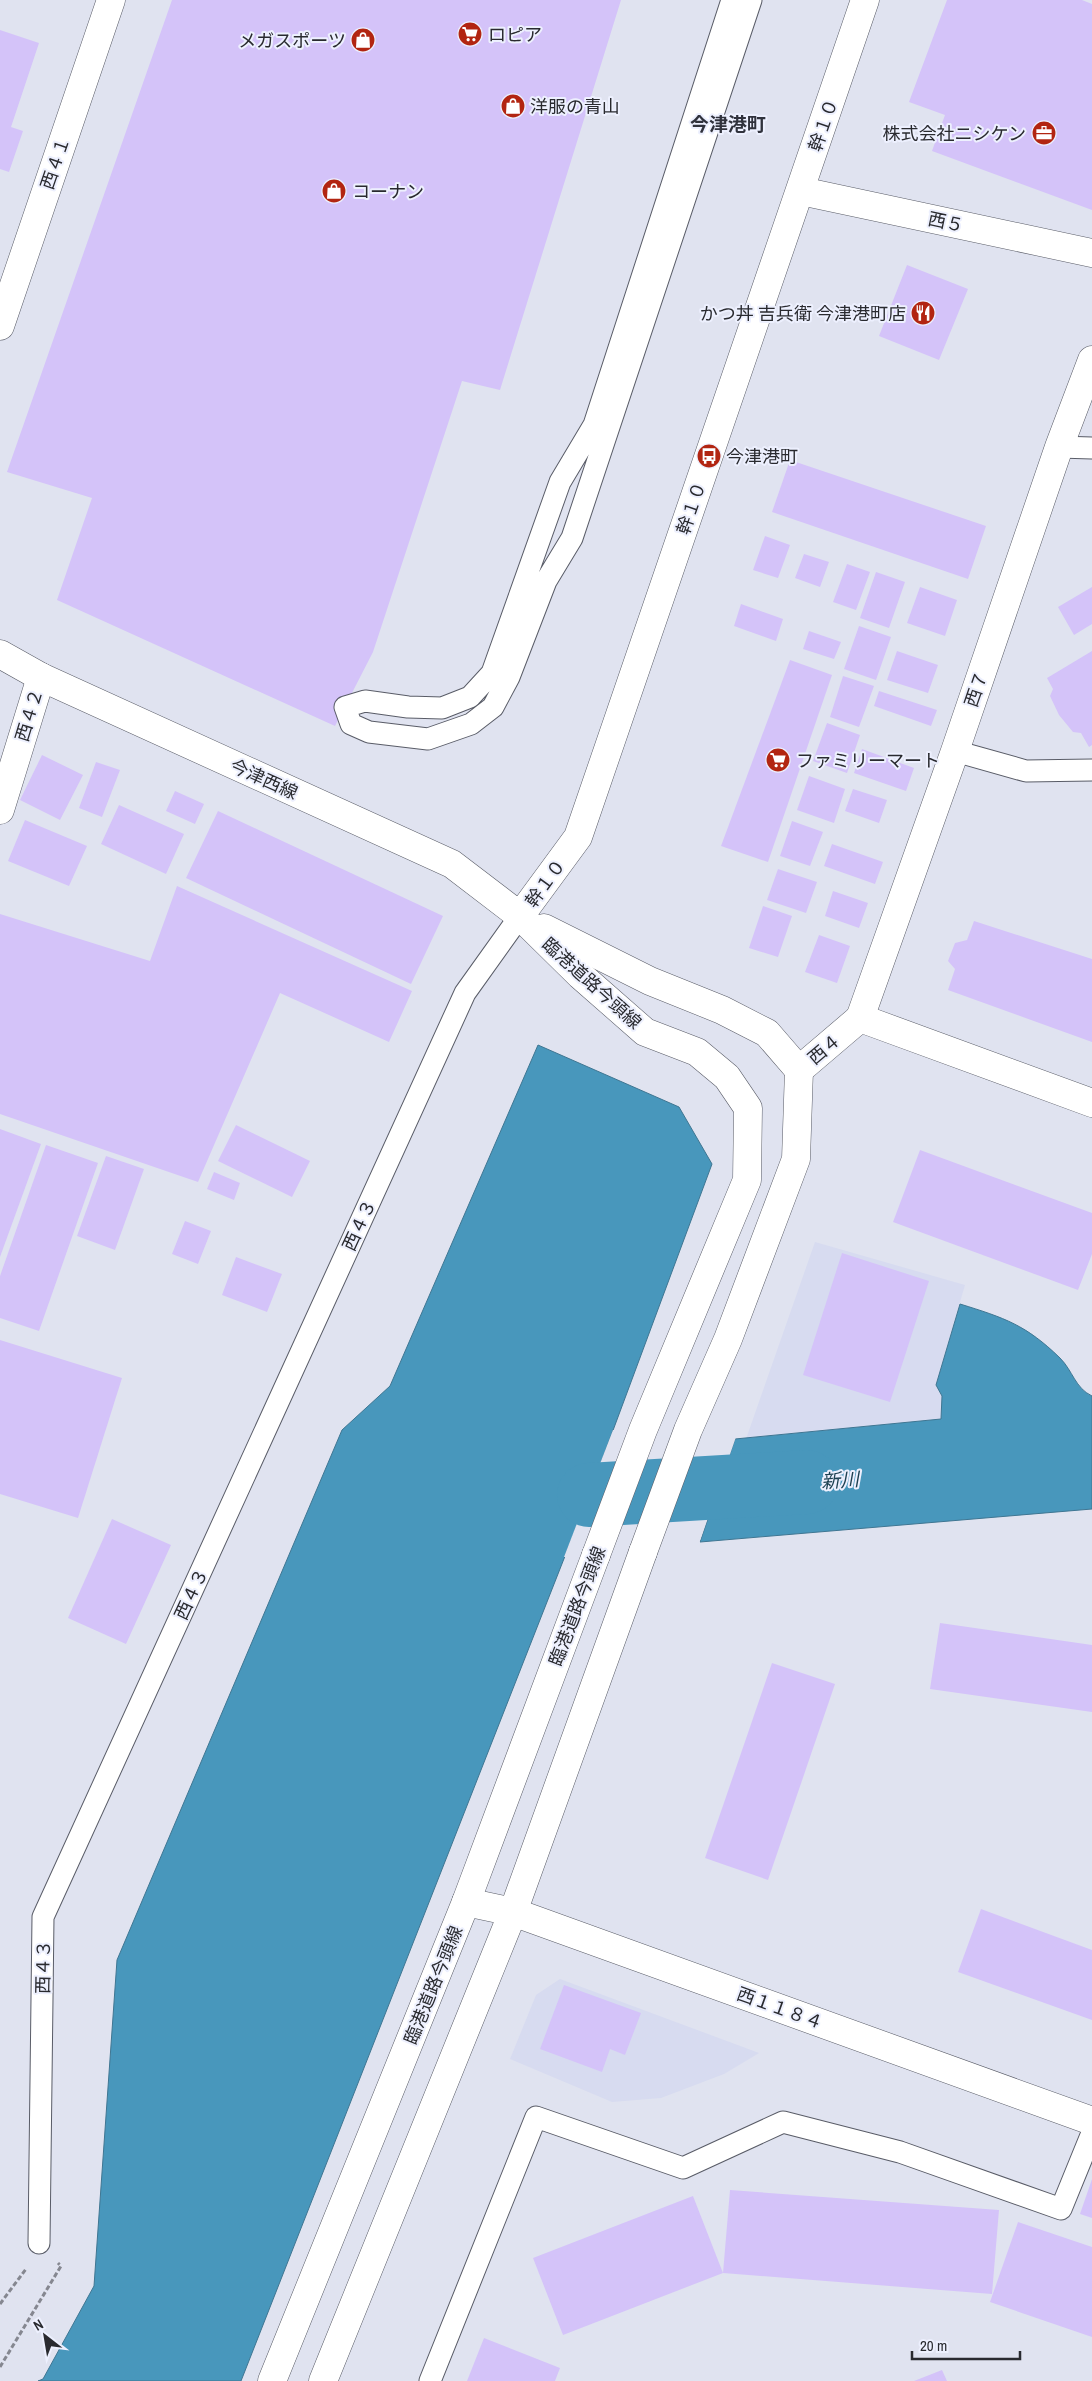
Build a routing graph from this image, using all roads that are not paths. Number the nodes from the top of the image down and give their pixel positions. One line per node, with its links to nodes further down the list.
1 (111, 0): 7 (street, 西４１)
2 (732, 0): 3 (lane)
3 (751, 0)
4 (865, 0): 5 (street, 幹１０)
5 (801, 191): 6 (street, 西５); 16 (street, 幹１０)
6 (1092, 253)
7 (0, 326)
8 (1092, 360): 9 (street, 西７)
9 (1059, 447): 10 (lane); 13 (street, 西７)
10 (1092, 448)
11 (0, 654): 12 (street, 今津西線)
12 (41, 677): 15 (street, 西４２); 16 (street, 今津西線)
13 (956, 750): 14 (lane); 17 (street, 西７)
14 (1092, 770)
15 (0, 810)
16 (520, 916): 18 (street, 西４); 20 (street, 臨港道路今頭線); 24 (lane, 西４３)
17 (860, 1018): 18 (street, 西４); 19 (street)
18 (799, 1070): 21 (street)
19 (1092, 1104)
20 (466, 1902): 21 (street, 西１１８４); 25 (street, 臨港道路今頭線)
21 (513, 1912): 22 (street, 西１１８４); 26 (street)
22 (1092, 2121)
23 (1092, 2133): 27 (lane)
24 (39, 2243)
25 (272, 2381)
26 (323, 2381)
27 (430, 2381)

